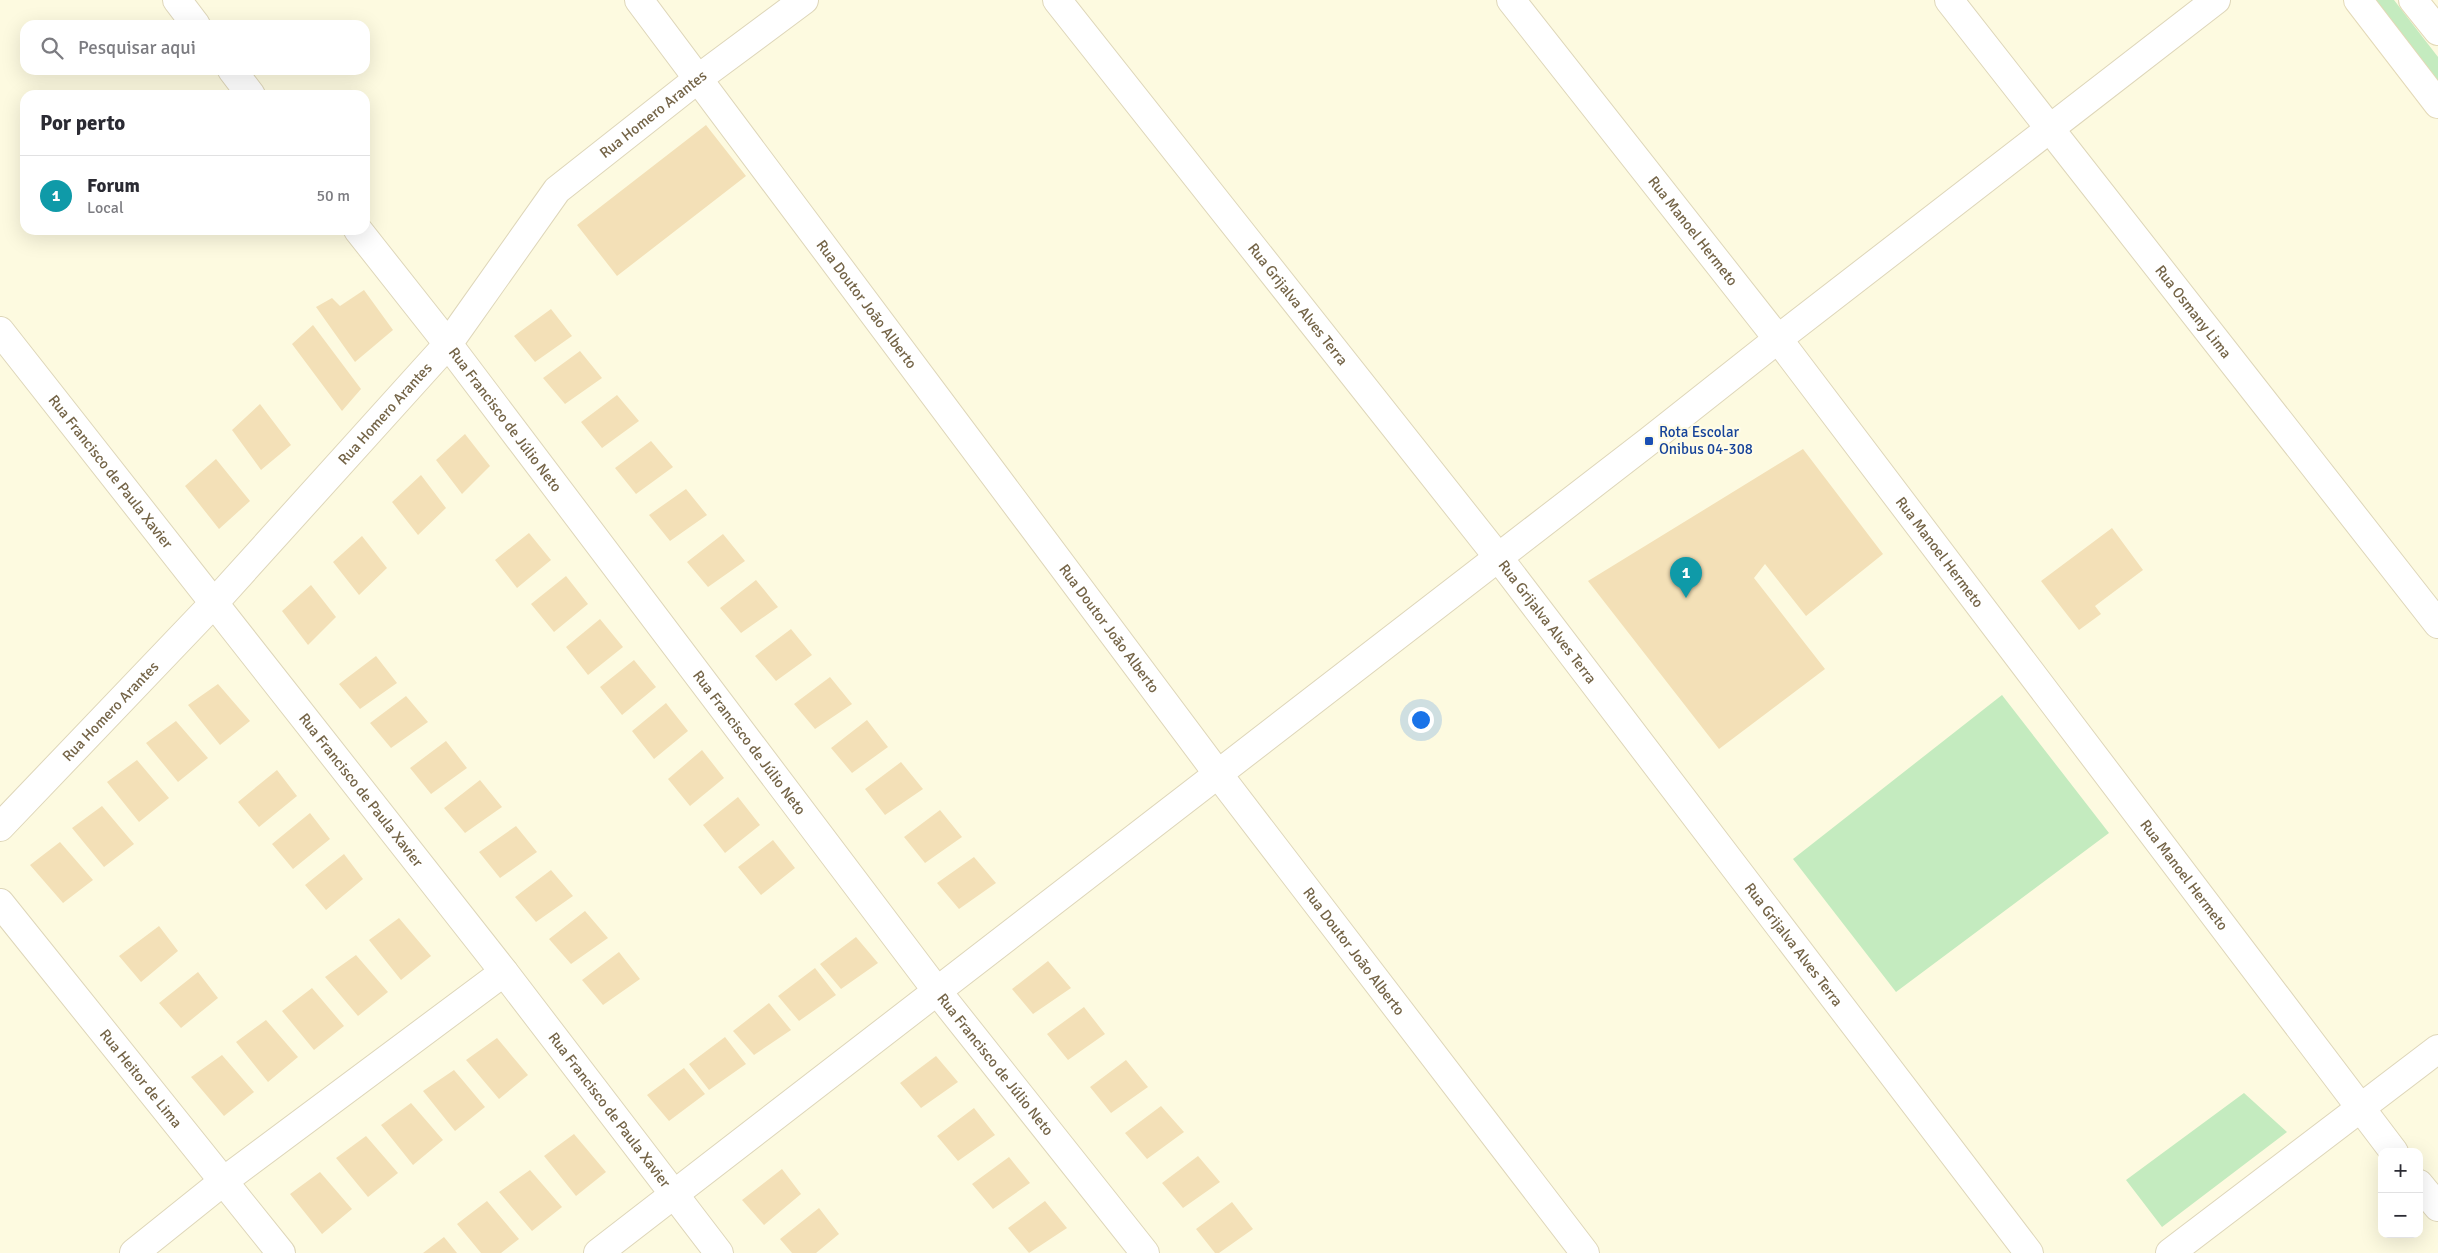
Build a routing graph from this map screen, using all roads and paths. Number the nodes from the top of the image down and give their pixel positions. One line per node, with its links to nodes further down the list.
1 (177, 0): 10 (street)
2 (639, 0): 13 (street, Rua Doutor João Alberto)
3 (804, 0): 13 (street, Rua Homero Arantes)
4 (1057, 0): 21 (street, Rua Grijalva Alves Terra)
5 (1511, 0): 19 (street, Rua Manoel Hermeto)
6 (1949, 0): 16 (street, Rua Osmany Lima)
7 (2216, 0): 16 (street)
8 (2358, 0): 15 (street)
9 (2414, 0): 11 (street)
10 (192, 20)
11 (2438, 32)
12 (236, 75): 14 (street)
13 (699, 78): 20 (street, Rua Homero Arantes); 24 (street, Rua Doutor João Alberto)
14 (247, 90)
15 (2438, 104)
16 (2050, 129): 19 (street); 23 (street, Rua Osmany Lima)
17 (362, 235): 20 (street, Rua Francisco de Júlio Neto)
18 (0, 331): 22 (street, Rua Francisco de Paula Xavier)
19 (1778, 338): 21 (street); 30 (street, Rua Manoel Hermeto)
20 (448, 344): 22 (street, Rua Homero Arantes); 28 (street, Rua Francisco de Júlio Neto)
21 (1498, 557): 24 (street); 42 (street, Rua Grijalva Alves Terra)
22 (214, 604): 25 (street, Rua Homero Arantes); 27 (street, Rua Francisco de Paula Xavier)
23 (2438, 624)
24 (1218, 774): 28 (street); 41 (street, Rua Doutor João Alberto)
25 (0, 827)
26 (0, 903): 32 (street, Rua Heitor de Lima)
27 (504, 972): 32 (street); 34 (street, Rua Francisco de Paula Xavier)
28 (937, 991): 34 (street); 40 (street, Rua Francisco de Júlio Neto)
29 (2438, 1049): 30 (street)
30 (2361, 1110): 31 (street, Rua Manoel Hermeto); 43 (street)
31 (2391, 1148)
32 (224, 1180): 36 (street); 37 (street, Rua Heitor de Lima)
33 (2423, 1189): 35 (street)
34 (674, 1194): 38 (street); 39 (street, Rua Francisco de Paula Xavier)
35 (2438, 1208)
36 (134, 1253)
37 (281, 1253)
38 (598, 1253)
39 (718, 1253)
40 (1145, 1253)
41 (1584, 1253)
42 (2029, 1253)
43 (2170, 1253)

